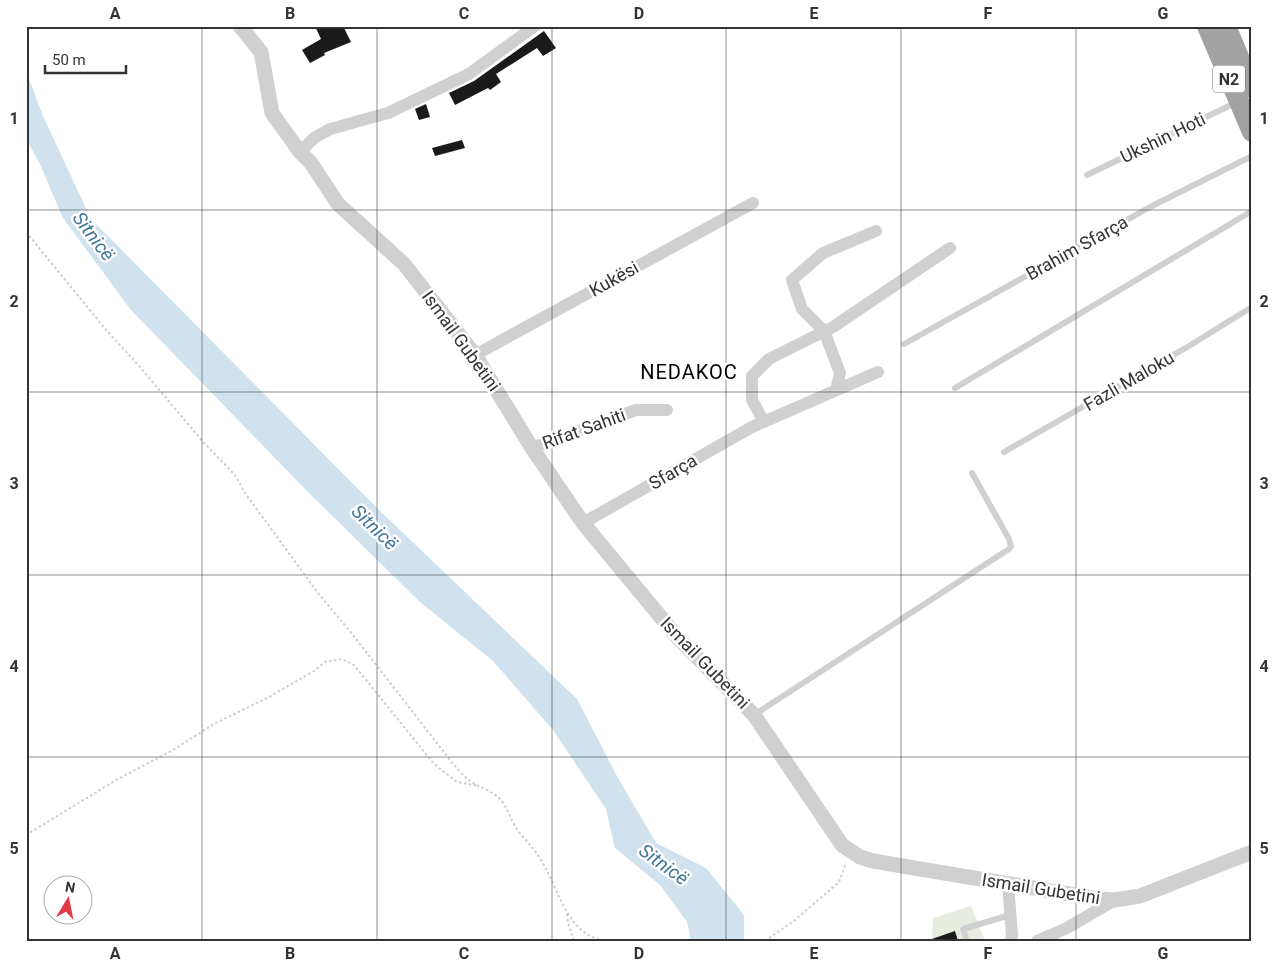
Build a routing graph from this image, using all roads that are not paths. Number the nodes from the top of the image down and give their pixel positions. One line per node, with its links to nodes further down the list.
1 (240, 26): 7 (street, Ismail Gubetini)
2 (535, 26): 7 (street)
3 (1207, 26): 5 (highway, N2)
4 (1226, 26): 5 (highway, N2)
5 (1245, 94): 6 (highway, N2); 9 (lane, Ukshin Hoti)
6 (1252, 132)
7 (300, 152): 17 (street, Ismail Gubetini)
8 (1252, 156): 16 (lane, Brahim Sfarça)
9 (1087, 175)
10 (753, 203): 17 (street, Kukësi)
11 (1252, 211): 19 (lane)
12 (876, 231): 15 (street)
13 (950, 248): 15 (street)
14 (1252, 307): 24 (lane, Fazli Maloku)
15 (824, 331): 20 (street); 22 (street)
16 (904, 344)
17 (475, 355): 23 (street, Ismail Gubetini)
18 (878, 372): 20 (street, Sfarça)
19 (955, 388)
20 (836, 390): 22 (street, Sfarça)
21 (667, 410): 23 (street, Rifat Sahiti)
22 (764, 422): 26 (street, Sfarça)
23 (532, 448): 26 (street, Ismail Gubetini)
24 (1004, 452)
25 (972, 473): 27 (lane)
26 (583, 524): 27 (street, Ismail Gubetini)
27 (754, 714): 29 (street, Ismail Gubetini)
28 (1252, 852): 30 (street, Ismail Gubetini)
29 (1008, 884): 30 (street, Ismail Gubetini); 31 (street)
30 (1115, 900): 34 (street)
31 (1010, 915): 32 (lane); 33 (street)
32 (966, 939)
33 (1011, 941)
34 (1037, 941)

